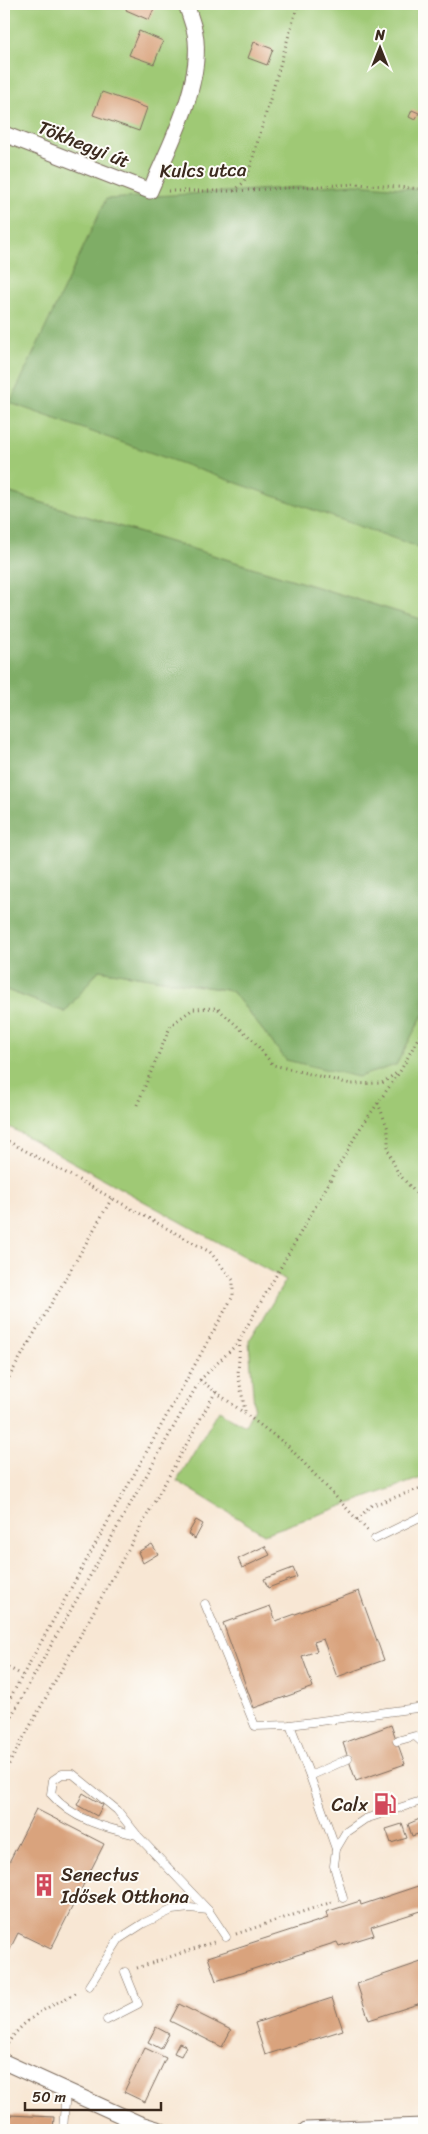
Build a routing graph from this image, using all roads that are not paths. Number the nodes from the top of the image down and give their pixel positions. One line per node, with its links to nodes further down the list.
1 (186, 4): 3 (street, Kulcs utca)
2 (4, 134): 3 (street, Tökhegyi út)
3 (150, 191)
4 (424, 1515): 5 (lane)
5 (375, 1539)
6 (205, 1604): 8 (lane)
7 (424, 1707): 8 (lane)
8 (290, 1725): 12 (lane)
9 (397, 1741): 10 (lane)
10 (424, 1744)
11 (348, 1759): 12 (lane)
12 (310, 1776): 15 (lane)
13 (424, 1800): 15 (lane)
14 (137, 1835): 14 (lane); 17 (lane)
15 (336, 1849): 16 (lane)
16 (342, 1898)
17 (208, 1910): 18 (lane); 20 (lane)
18 (226, 1938)
19 (125, 1972): 21 (lane)
20 (89, 1986)
21 (107, 2020)
22 (4, 2062): 23 (street)
23 (66, 2090): 25 (lane); 26 (street)
24 (424, 2126): 27 (street)
25 (63, 2130)
26 (160, 2130)
27 (306, 2130)

